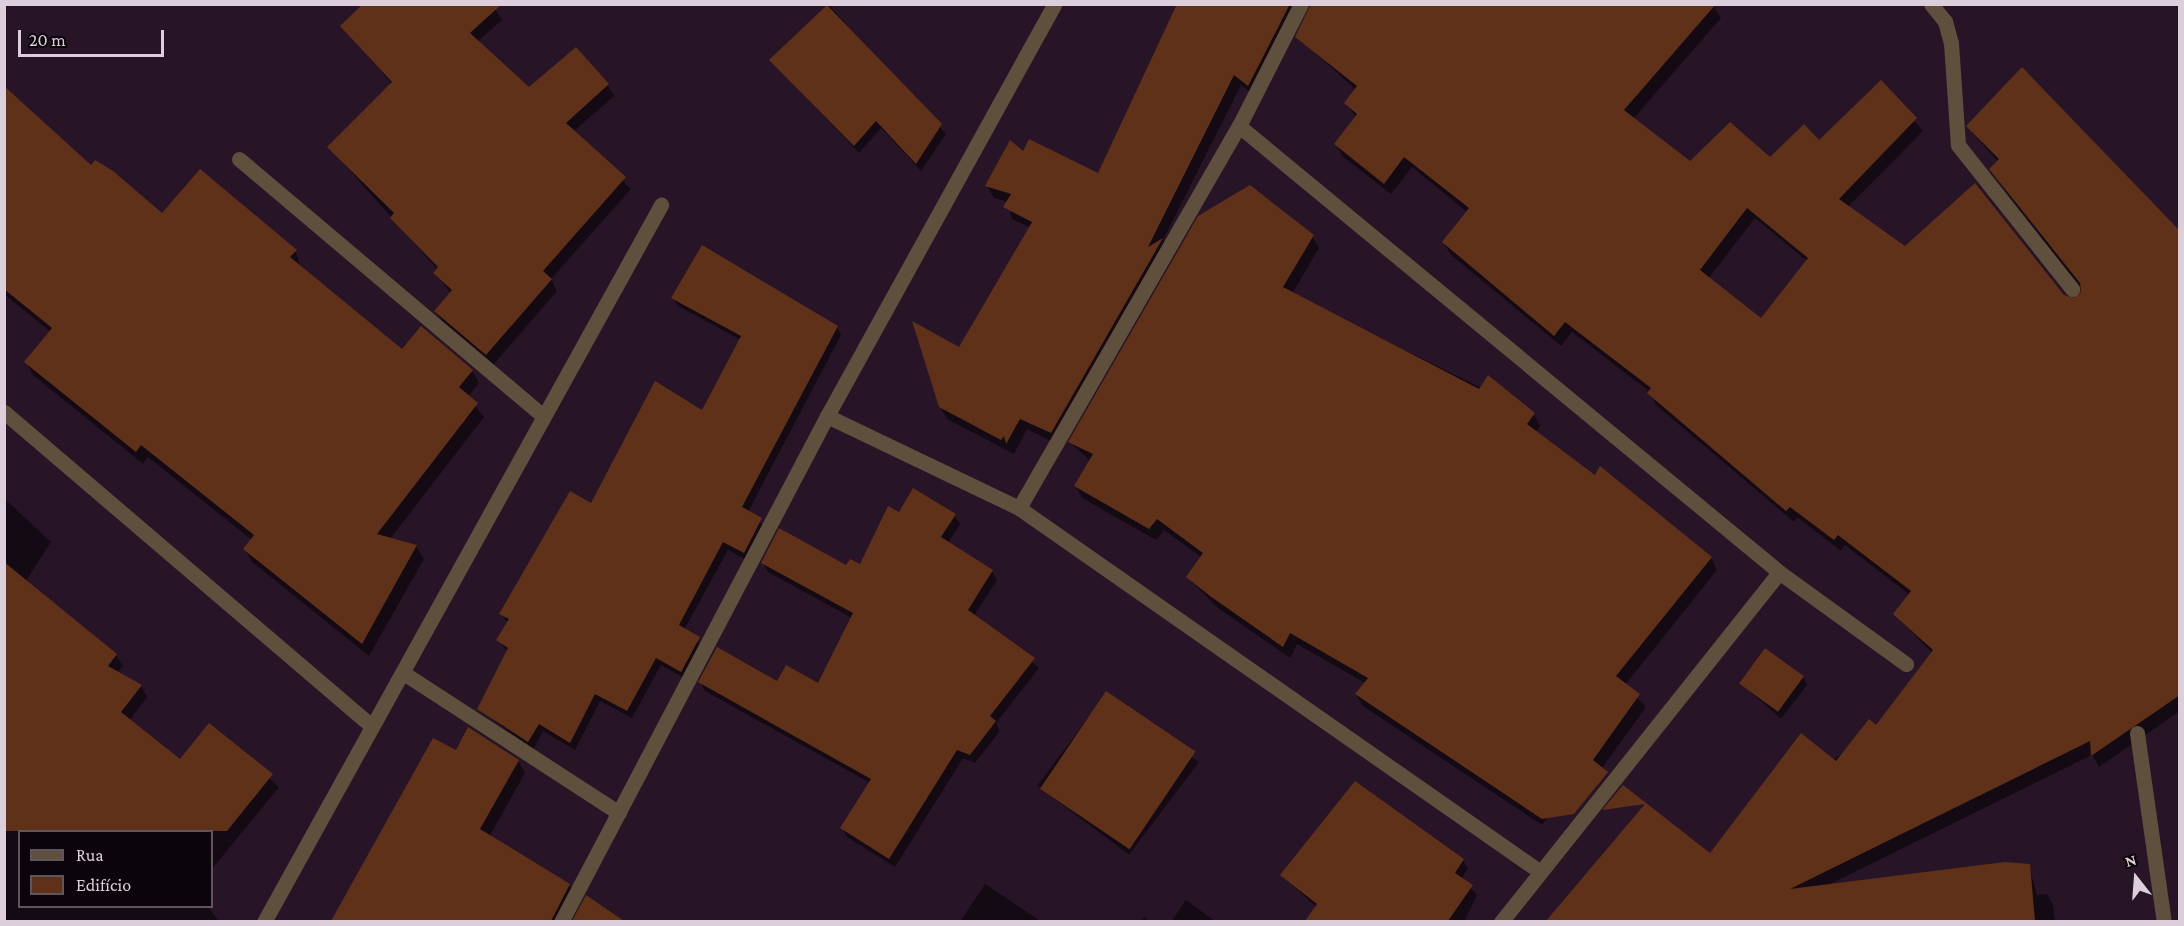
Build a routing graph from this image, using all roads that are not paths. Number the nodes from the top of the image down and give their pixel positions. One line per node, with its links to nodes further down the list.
1 (1054, 4): 10 (street)
2 (1301, 4): 4 (street)
3 (1931, 4): 7 (street)
4 (1239, 126): 11 (street); 12 (street)
5 (239, 159): 9 (street)
6 (661, 205): 9 (street)
7 (2072, 289)
8 (4, 412): 15 (street)
9 (543, 416): 14 (street)
10 (827, 416): 11 (street); 17 (street)
11 (1019, 508): 18 (street)
12 (1779, 572): 13 (street); 18 (street)
13 (1906, 664)
14 (405, 674): 15 (street); 17 (street)
15 (370, 726): 19 (street)
16 (2137, 733): 22 (street)
17 (619, 813): 20 (street)
18 (1539, 871): 21 (street)
19 (264, 921)
20 (561, 921)
21 (1501, 921)
22 (2164, 921)

